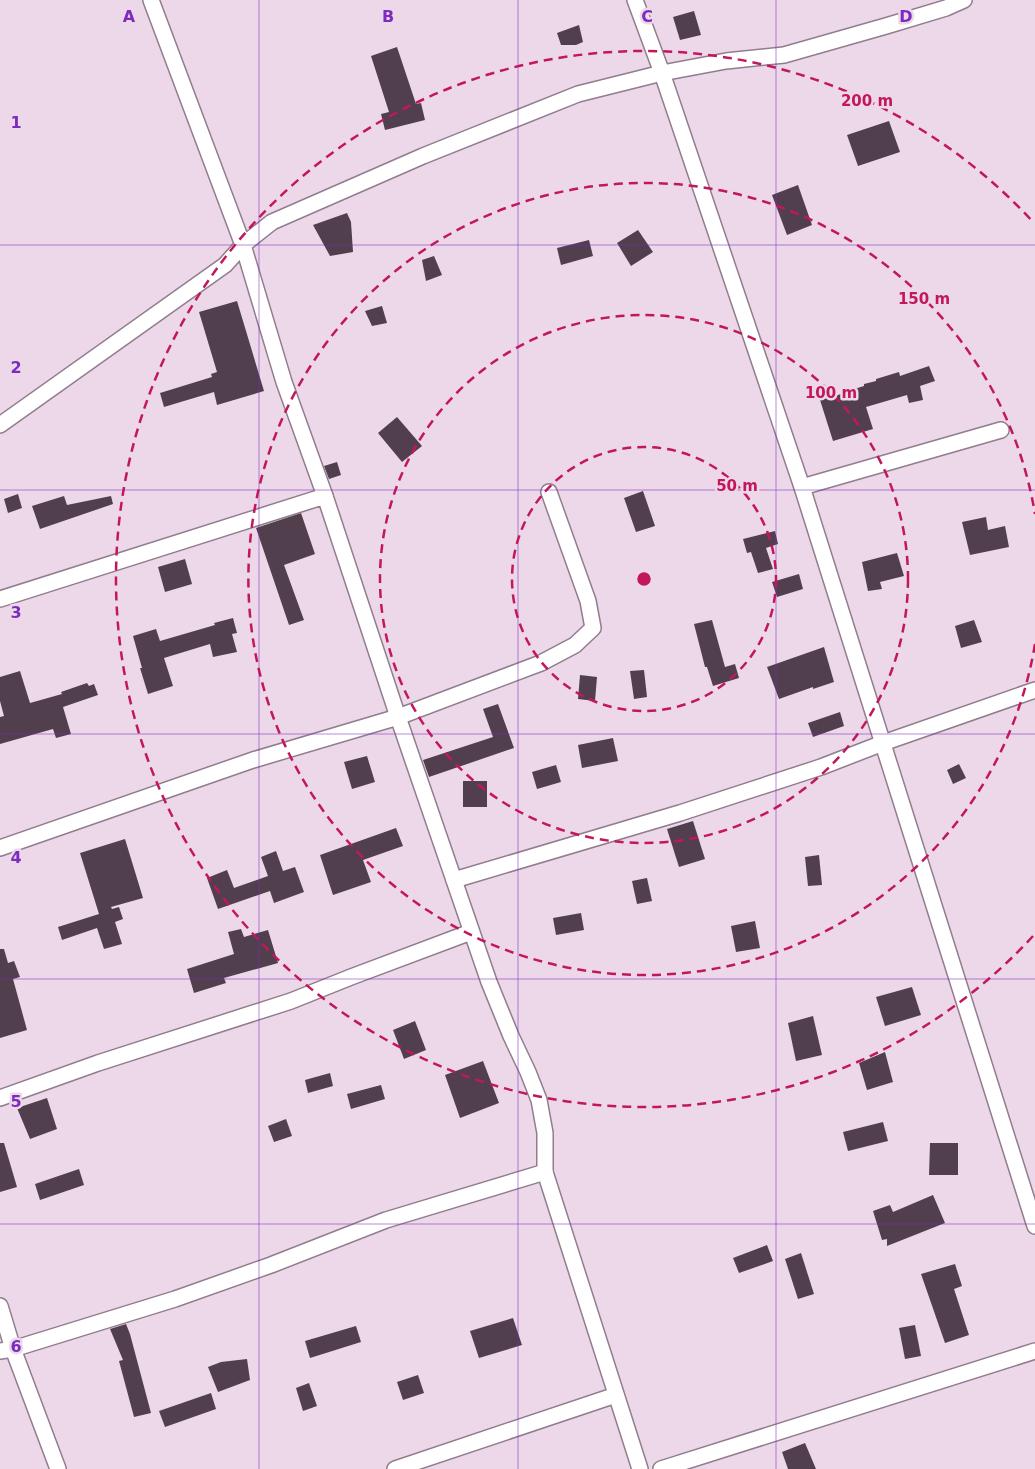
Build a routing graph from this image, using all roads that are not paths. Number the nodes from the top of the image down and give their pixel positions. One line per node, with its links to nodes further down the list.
1 (151, 0): 5 (street)
2 (635, 0): 4 (street)
3 (964, 0): 4 (street)
4 (662, 73): 5 (street); 8 (street)
5 (242, 245): 6 (street); 10 (street)
6 (0, 425)
7 (1001, 430): 8 (street)
8 (802, 487): 14 (street)
9 (549, 492): 13 (street)
10 (325, 496): 11 (street); 13 (street)
11 (0, 599)
12 (1035, 690): 14 (street)
13 (398, 717): 15 (street); 16 (street)
14 (883, 743): 16 (street); 20 (street)
15 (0, 848)
16 (454, 880): 17 (street)
17 (471, 932): 18 (street); 19 (street)
18 (0, 1098)
19 (544, 1172): 22 (street); 24 (street)
20 (1035, 1226)
21 (0, 1306): 22 (street)
22 (7, 1350): 25 (street)
23 (1035, 1351): 28 (street)
24 (616, 1395): 26 (street); 27 (street)
25 (58, 1469)
26 (395, 1469)
27 (640, 1469)
28 (661, 1469)

